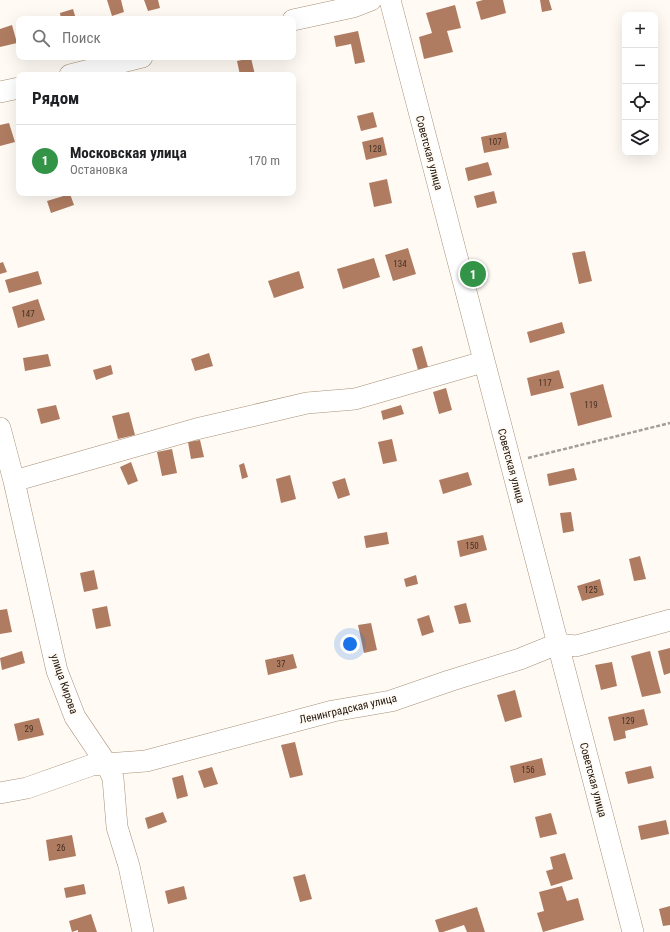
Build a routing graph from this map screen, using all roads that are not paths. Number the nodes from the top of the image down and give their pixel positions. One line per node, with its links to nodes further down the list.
1 (371, 0): 3 (street)
2 (390, 0): 8 (street, Советская улица)
3 (296, 19)
4 (130, 60): 5 (street)
5 (82, 72)
6 (16, 89): 7 (street)
7 (0, 92)
8 (483, 362): 10 (street); 12 (street, Советская улица)
9 (0, 428): 10 (street, улица Кирова)
10 (14, 481): 13 (street, улица Кирова)
11 (670, 620): 12 (street, Ленинградская улица)
12 (557, 644): 13 (street, Ленинградская улица); 16 (street, Советская улица)
13 (106, 763): 14 (street, Ленинградская улица); 15 (street, улица Кирова)
14 (0, 793)
15 (143, 932)
16 (633, 932)

